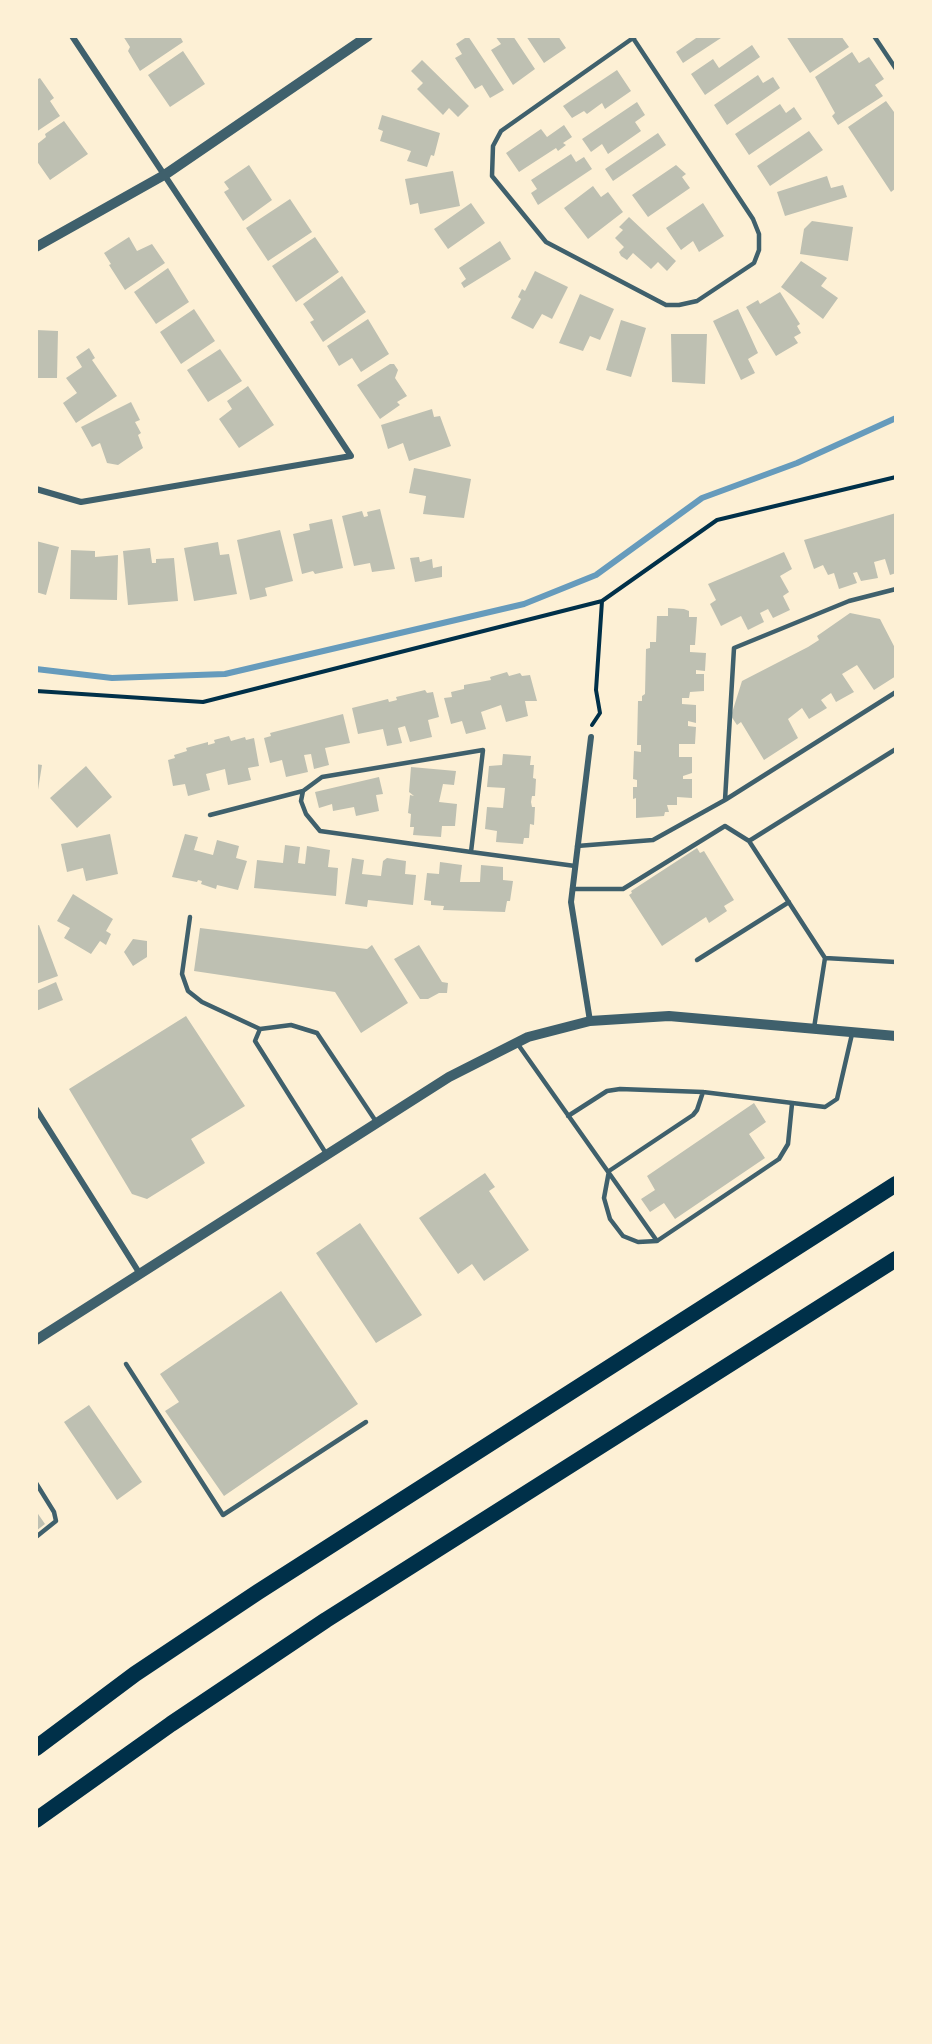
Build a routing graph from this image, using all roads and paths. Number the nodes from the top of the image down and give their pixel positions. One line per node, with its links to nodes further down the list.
1 (72, 36): 6 (street)
2 (874, 36): 5 (lane)
3 (364, 37): 6 (street)
4 (633, 37): 4 (lane)
5 (896, 69)
6 (166, 174): 7 (street); 9 (street)
7 (36, 247)
8 (896, 477): 11 (path)
9 (36, 489)
10 (896, 589): 17 (lane)
11 (602, 601): 12 (path); 14 (path)
12 (36, 691)
13 (896, 692): 17 (lane)
14 (591, 737): 20 (street)
15 (896, 749): 19 (lane)
16 (303, 791): 18 (lane); 21 (lane); 21 (lane)
17 (725, 800): 20 (lane)
18 (210, 815)
19 (749, 840): 23 (lane); 24 (lane)
20 (578, 846): 22 (street)
21 (471, 852): 22 (lane)
22 (575, 866): 23 (street)
23 (572, 890): 29 (street)
24 (789, 902): 26 (lane); 27 (lane)
25 (190, 916): 30 (lane)
26 (825, 958): 28 (lane); 31 (lane)
27 (697, 960)
28 (896, 962)
29 (590, 1022): 31 (street); 34 (street)
30 (260, 1029): 39 (lane); 40 (lane)
31 (814, 1030): 32 (street)
32 (852, 1034): 33 (street); 36 (lane)
33 (896, 1036)
34 (517, 1042): 38 (lane); 39 (street)
35 (703, 1092): 36 (lane); 38 (lane); 41 (lane)
36 (792, 1104): 43 (lane)
37 (36, 1109): 45 (street)
38 (568, 1116): 41 (lane)
39 (377, 1123): 40 (street)
40 (327, 1155): 45 (street)
41 (609, 1171): 43 (lane); 43 (lane)
42 (896, 1184): 51 (highway)
43 (657, 1241)
44 (896, 1259): 52 (highway)
45 (140, 1274): 46 (street)
46 (36, 1340)
47 (126, 1365): 48 (lane)
48 (366, 1422)
49 (36, 1483): 50 (lane)
50 (36, 1537)
51 (36, 1748)
52 (36, 1820)

